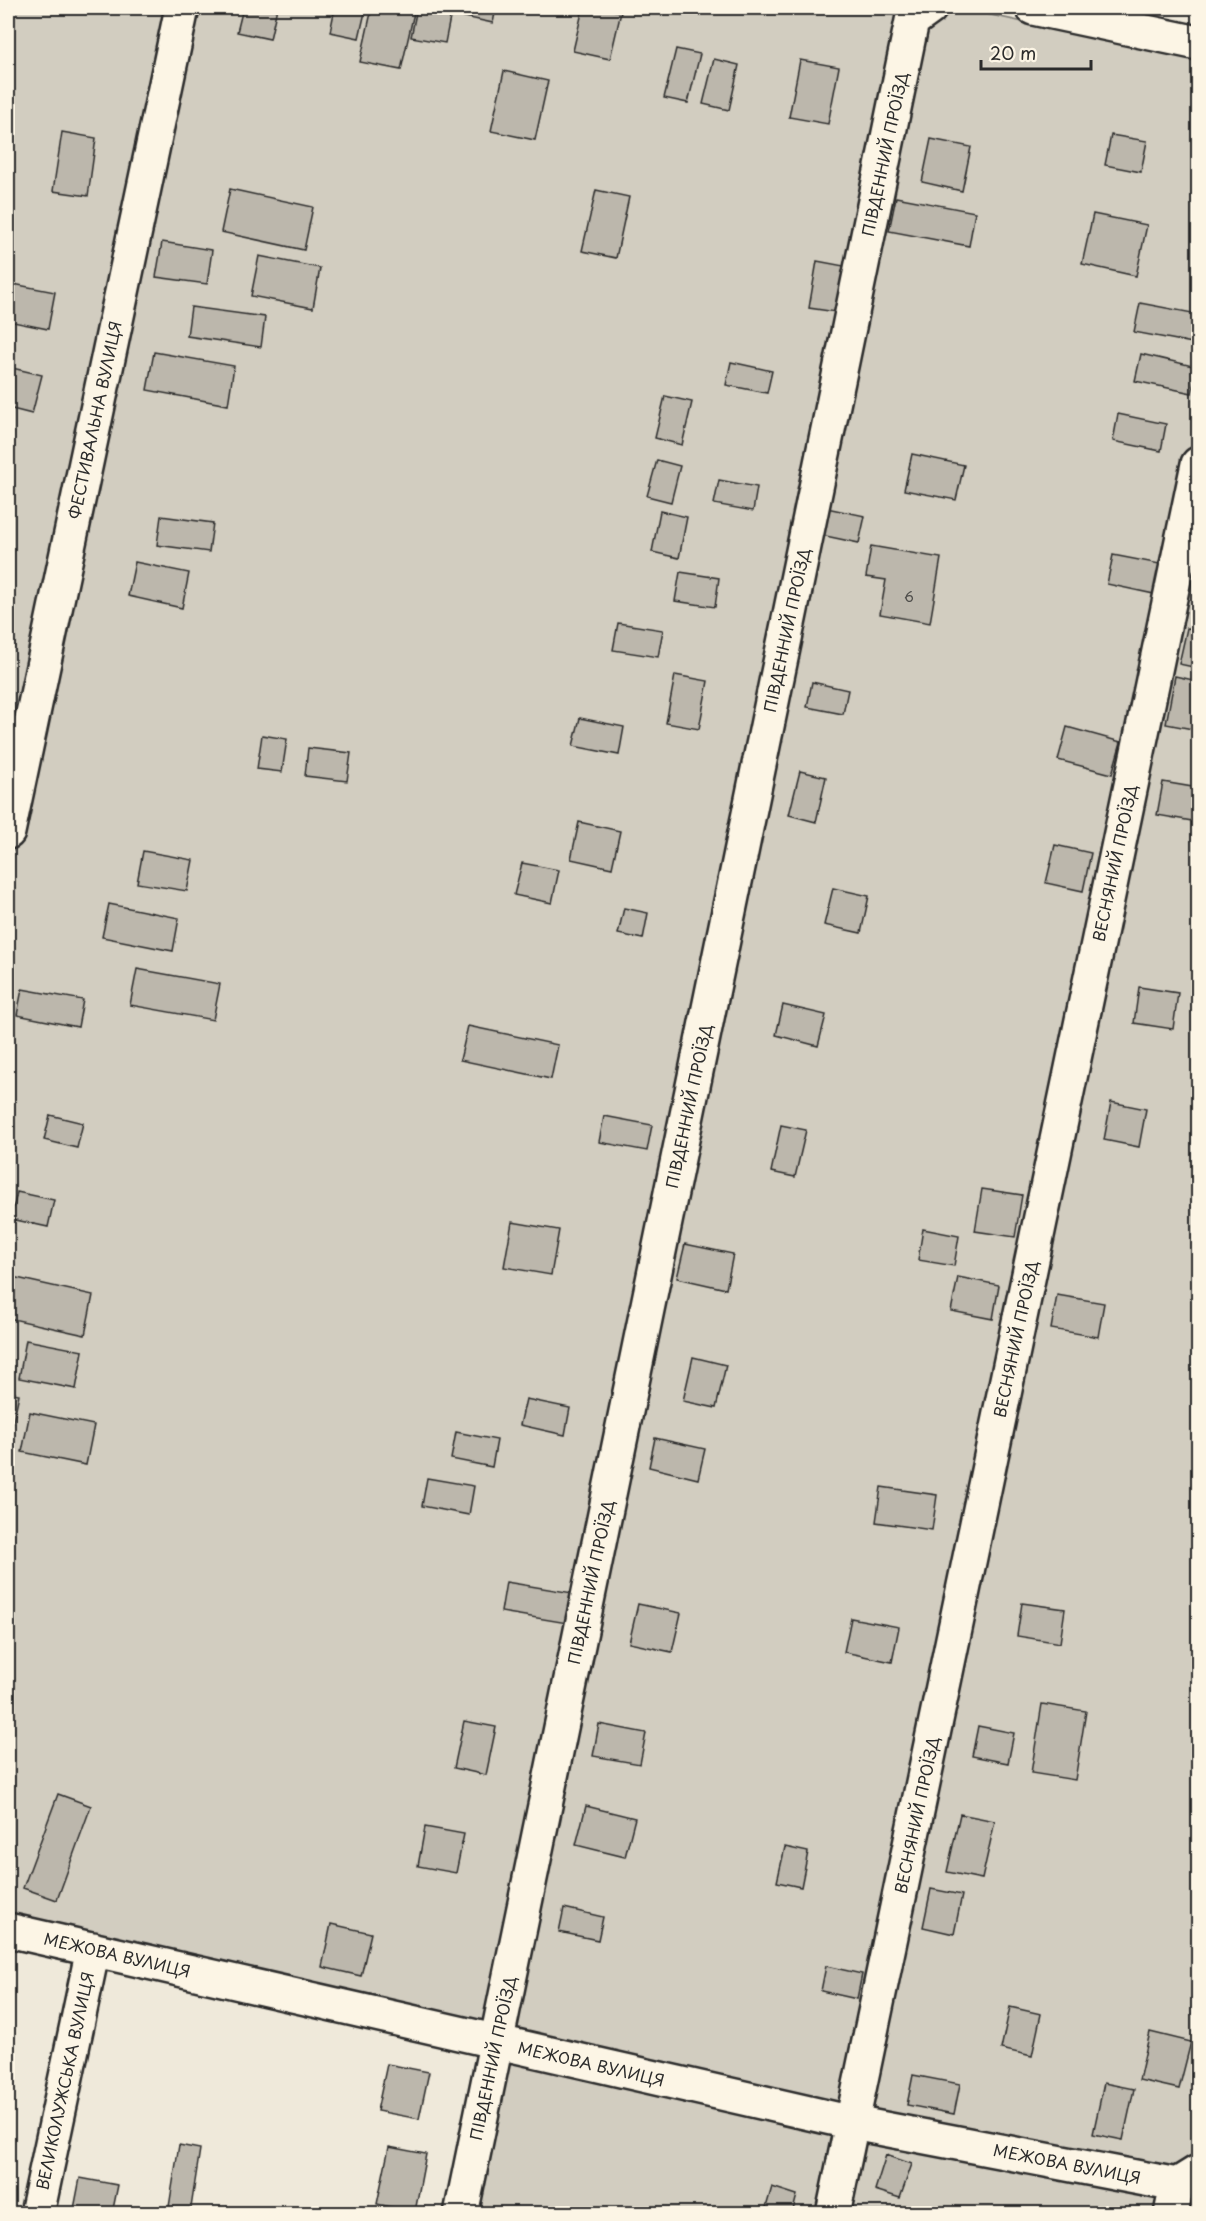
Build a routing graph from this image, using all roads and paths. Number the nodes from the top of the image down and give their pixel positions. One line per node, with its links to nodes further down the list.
1 (182, 8): 6 (street, ФЕСТИВАЛЬНА ВУЛИЦЯ)
2 (930, 8): 9 (street, ПІВДЕННИЙ ПРОЇЗД)
3 (1034, 8): 4 (street)
4 (1198, 44)
5 (1198, 464): 10 (street, ВЕСНЯНИЙ ПРОЇЗД)
6 (8, 832)
7 (8, 1930): 8 (street, МЕЖОВА ВУЛИЦЯ)
8 (93, 1949): 9 (street, МЕЖОВА ВУЛИЦЯ); 12 (street, ВЕЛИКОЛУЖСЬКА ВУЛИЦЯ)
9 (496, 2043): 10 (street, МЕЖОВА ВУЛИЦЯ); 13 (street, ПІВДЕННИЙ ПРОЇЗД)
10 (853, 2123): 11 (street, МЕЖОВА ВУЛИЦЯ); 14 (street, ВЕСНЯНИЙ ПРОЇЗД)
11 (1182, 2190)
12 (37, 2214)
13 (461, 2214)
14 (833, 2214)

